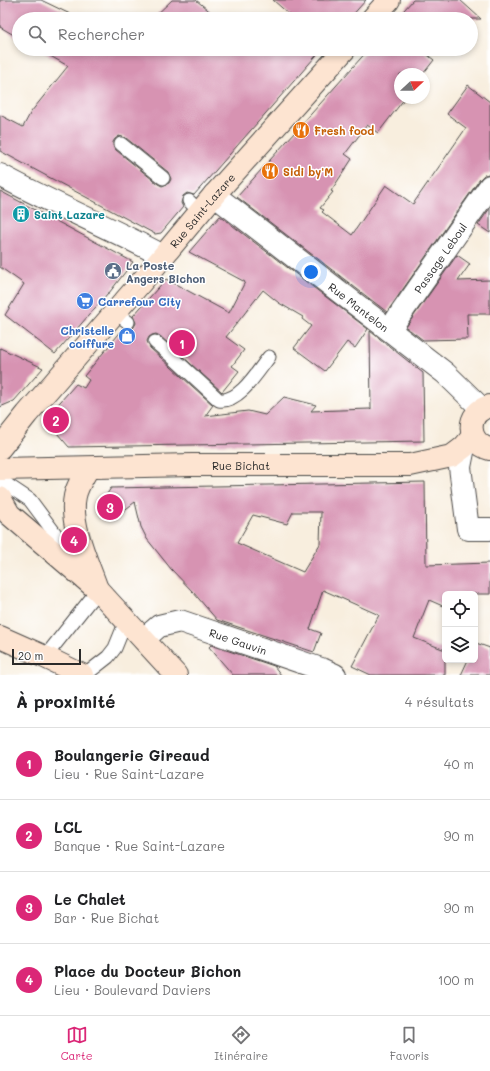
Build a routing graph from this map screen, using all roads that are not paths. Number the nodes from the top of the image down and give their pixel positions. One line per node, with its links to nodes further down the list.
1 (389, 0): 2 (main road)
2 (378, 12)
3 (339, 56): 8 (main road, Rue Saint-Lazare)
4 (121, 144): 6 (lane)
5 (0, 175): 9 (street)
6 (163, 178)
7 (490, 186): 10 (street, Passage Leboul)
8 (214, 195): 9 (main road, Rue Saint-Lazare); 10 (street, Rue Mantelon)
9 (163, 256): 15 (main road, Rue Saint-Lazare)
10 (390, 329): 13 (street, Rue Mantelon)
11 (155, 342): 12 (lane)
12 (269, 357)
13 (486, 408): 14 (main road)
14 (476, 444): 17 (main road, Rue Bichat); 20 (street)
15 (0, 448)
16 (0, 468): 17 (main road, Rue Bichat)
17 (88, 468): 21 (main road)
18 (0, 480): 21 (lane)
19 (0, 498): 21 (main road)
20 (490, 529)
21 (98, 590): 22 (main road); 25 (lane)
22 (126, 621): 24 (main road); 27 (lane)
23 (0, 637): 25 (main road)
24 (144, 639): 28 (main road); 29 (street, Rue Gauvin)
25 (45, 657): 26 (main road)
26 (82, 675)
27 (85, 675)
28 (176, 675)
29 (335, 675)

